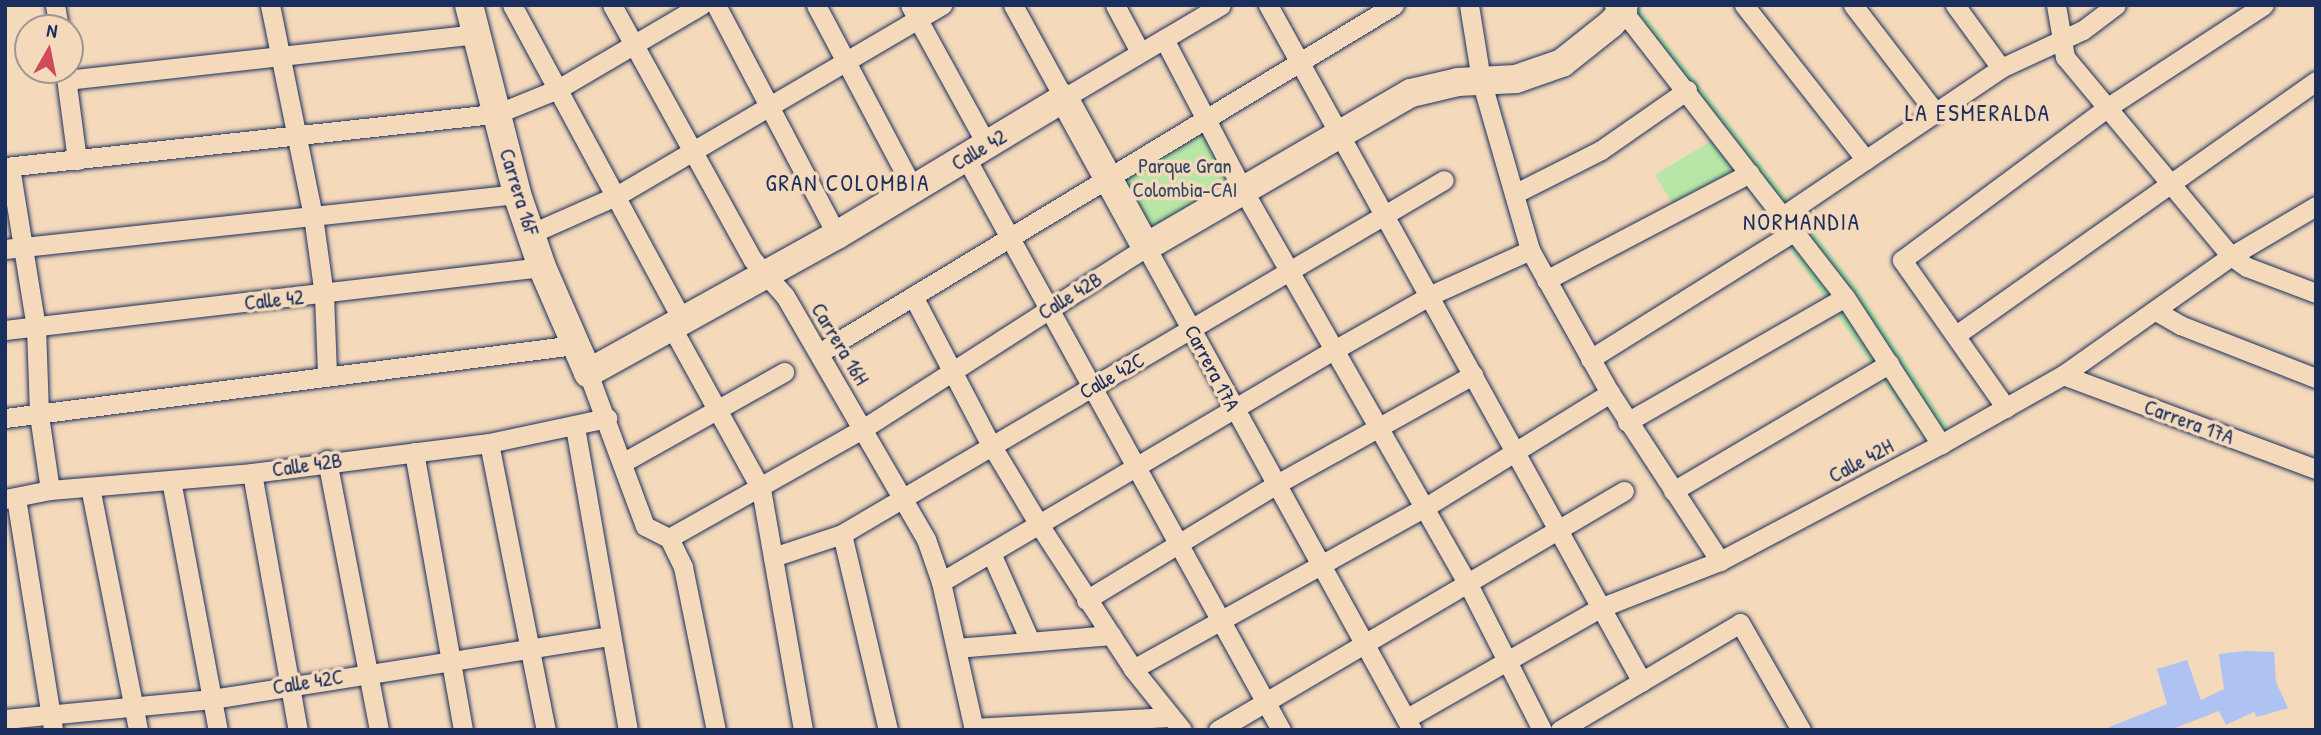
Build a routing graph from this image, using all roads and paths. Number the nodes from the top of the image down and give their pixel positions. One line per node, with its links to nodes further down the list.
1 (270, 5): 28 (street)
2 (512, 5): 36 (street)
3 (612, 5): 26 (street, Carrera 16H)
4 (701, 5): 26 (street)
5 (716, 5): 39 (street)
6 (816, 5): 29 (street)
7 (942, 5): 22 (street)
8 (1013, 5): 38 (street, Carrera 17A)
9 (1115, 5): 27 (street)
10 (1268, 5): 30 (street)
11 (1394, 5): 30 (street)
12 (1469, 5): 33 (street)
13 (1744, 5): 49 (street)
14 (1853, 5): 41 (street)
15 (1955, 5): 31 (street)
16 (2056, 5): 25 (street)
17 (2116, 5): 25 (street)
18 (2264, 5): 40 (street)
19 (470, 6): 23 (street, Carrera 16F)
20 (1623, 7): 33 (street); 37 (street)
21 (1211, 8): 24 (street, Calle 42)
22 (914, 12): 29 (street); 47 (street)
23 (476, 34): 28 (street); 42 (street, Carrera 16F)
24 (1164, 39): 27 (street, Calle 42); 43 (street)
25 (2061, 40): 31 (street); 40 (street)
26 (633, 45): 36 (street); 46 (street, Carrera 16H)
27 (1140, 52): 38 (street, Calle 42)
28 (281, 55): 32 (street); 45 (street)
29 (847, 62): 39 (street); 55 (street)
30 (1299, 62): 43 (street); 44 (street)
31 (2001, 68): 41 (street)
32 (84, 73)
33 (1481, 80): 44 (street, Calle 42B); 58 (street)
34 (2316, 81): 54 (street)
35 (67, 84): 48 (street)
36 (558, 89): 42 (street); 59 (street)
37 (1687, 90): 51 (street); 58 (street)
38 (1065, 98): 47 (street, Calle 42); 52 (street, Carrera 17A)
39 (772, 105): 46 (street); 65 (street)
40 (2108, 107): 54 (street); 86 (street)
41 (1935, 112): 49 (street)
42 (496, 114): 45 (street); 57 (street, Carrera 16F)
43 (1205, 119): 52 (street); 56 (street)
44 (1339, 134): 56 (street, Calle 42B); 61 (street)
45 (298, 135): 48 (street); 62 (street)
46 (694, 151): 59 (street); 73 (street, Carrera 16H)
47 (977, 152): 55 (street, Calle 42); 66 (street)
48 (77, 160): 50 (street)
49 (1866, 160): 63 (street)
50 (7, 167): 68 (street)
51 (1750, 173): 63 (street); 74 (street)
52 (1108, 178): 66 (street); 67 (street, Carrera 17A)
53 (1444, 180): 61 (street, Calle 42C)
54 (2169, 183): 70 (street); 86 (street)
55 (914, 190): 65 (street, Calle 42)
56 (1243, 190): 67 (street, Calle 42B); 72 (street)
57 (517, 194): 62 (street); 64 (street, Carrera 16F)
58 (1514, 194): 69 (street)
59 (618, 195): 64 (street); 82 (street)
60 (2316, 206): 70 (street, Calle 42H)
61 (1385, 213): 72 (street, Calle 42C); 77 (street)
62 (313, 216): 68 (street); 76 (street)
63 (1789, 223): 79 (street); 90 (street)
64 (530, 234): 71 (street, Carrera 16F)
65 (837, 235): 73 (street, Calle 42)
66 (1011, 237): 78 (street); 80 (street)
67 (1146, 247): 80 (street, Calle 42B); 84 (street, Carrera 17A)
68 (15, 248): 83 (street)
69 (1530, 250): 74 (street); 77 (street)
70 (2231, 256): 75 (street); 81 (street, Calle 42H)
71 (542, 267): 76 (street, Calle 42); 87 (street, Carrera 16F)
72 (1288, 269): 84 (street, Calle 42C); 88 (street)
73 (765, 275): 82 (street, Calle 42); 89 (street, Carrera 16H)
74 (1546, 280): 90 (street)
75 (2316, 293)
76 (324, 295): 83 (street, Calle 42); 95 (street)
77 (1431, 295): 88 (street); 96 (street)
78 (913, 296): 89 (street); 93 (street)
79 (1845, 297): 91 (street); 107 (street)
80 (1050, 308): 93 (street, Calle 42B); 99 (street)
81 (2156, 311): 97 (street, Calle 42H); 98 (street)
82 (677, 323): 94 (street, Calle 42); 102 (street)
83 (36, 327): 85 (street, Calle 42); 104 (street)
84 (1191, 329): 99 (street, Calle 42C); 103 (street, Carrera 17A)
85 (5, 330)
86 (1956, 335): 101 (street)
87 (575, 345): 94 (street, Carrera 16F); 95 (street)
88 (1334, 350): 103 (street); 110 (street)
89 (819, 352): 109 (street, Carrera 16H)
90 (1590, 359): 100 (street)
91 (1889, 364): 113 (street); 127 (street)
92 (784, 372): 102 (street)
93 (952, 372): 109 (street, Calle 42B); 112 (street)
94 (589, 373): 106 (street)
95 (327, 374): 104 (street)
96 (1473, 375): 110 (street); 115 (street)
97 (2063, 375): 101 (street, Calle 42H); 119 (street, Carrera 17A)
98 (2316, 378)
99 (1091, 389): 112 (street, Calle 42C); 118 (street)
100 (1610, 393): 107 (street); 115 (street)
101 (2006, 408): 113 (street, Calle 42H)
102 (719, 409): 117 (street); 124 (street)
103 (1234, 410): 118 (street); 122 (street, Carrera 17A)
104 (40, 415): 105 (street); 125 (street)
105 (5, 418)
106 (607, 418): 108 (street, Calle 42B); 117 (street)
107 (1628, 422): 127 (street)
108 (575, 427): 111 (street, Calle 42B); 146 (street)
109 (863, 428): 124 (street, Calle 42B); 129 (street, Carrera 16H)
110 (1379, 428): 122 (street); 130 (street)
111 (489, 443): 114 (street, Calle 42B); 150 (street)
112 (990, 443): 129 (street, Calle 42C); 131 (street)
113 (1941, 444): 138 (street, Calle 42H)
114 (414, 452): 116 (street, Calle 42B); 151 (street)
115 (1517, 453): 130 (street); 132 (street)
116 (327, 460): 120 (street, Calle 42B); 154 (street)
117 (622, 463): 134 (street)
118 (1134, 468): 131 (street); 135 (street)
119 (2316, 469)
120 (252, 473): 121 (street, Calle 42B); 156 (street)
121 (171, 480): 123 (street, Calle 42B); 157 (street)
122 (1275, 485): 135 (street); 139 (street, Carrera 17A)
123 (90, 487): 125 (street, Calle 42B); 159 (street)
124 (761, 489): 134 (street, Calle 42B); 137 (street)
125 (50, 490): 128 (street, Calle 42B)
126 (1624, 491): 132 (street)
127 (1673, 491): 138 (street)
128 (10, 498): 161 (street)
129 (905, 498): 133 (street, Calle 42C); 140 (street, Carrera 16H)
130 (1424, 508): 139 (street); 141 (street)
131 (1038, 523): 136 (street); 142 (street)
132 (1559, 529): 141 (street); 143 (street)
133 (842, 534): 137 (street, Calle 42C); 174 (street)
134 (669, 538): 172 (street)
135 (1177, 542): 142 (street); 144 (street)
136 (991, 553): 140 (street); 147 (street)
137 (773, 557): 173 (street)
138 (1720, 561): 143 (street, Calle 42H)
139 (1320, 567): 144 (street); 148 (street, Carrera 17A)
140 (940, 582): 149 (street, Carrera 16H)
141 (1468, 584): 148 (street); 152 (street)
142 (1086, 600): 145 (street)
143 (1600, 608): 152 (street, Calle 42H); 155 (street)
144 (1221, 622): 153 (street); 158 (street)
145 (1111, 635): 147 (street); 153 (street)
146 (610, 636): 150 (street, Calle 42C); 171 (street)
147 (1030, 641): 149 (street)
148 (1365, 646): 158 (street); 163 (street, Carrera 17A)
149 (956, 648): 164 (street, Carrera 16H)
150 (529, 649): 151 (street, Calle 42C); 170 (street)
151 (450, 660): 154 (street, Calle 42C); 169 (street)
152 (1506, 660): 163 (street, Calle 42H); 177 (street)
153 (1133, 669): 162 (street)
154 (367, 673): 156 (street, Calle 42C); 168 (street)
155 (1642, 682): 178 (street); 179 (street)
156 (289, 684): 157 (street, Calle 42C); 167 (street)
157 (212, 699): 159 (street, Calle 42C); 166 (street)
158 (1265, 699): 175 (street); 176 (street)
159 (134, 706): 161 (street, Calle 42C); 165 (street)
160 (5, 719): 161 (street, Calle 42C)
161 (51, 722)
162 (1175, 723): 164 (street)
163 (1410, 726)
164 (974, 729)
165 (138, 730)
166 (218, 730)
167 (298, 730)
168 (379, 730)
169 (463, 730)
170 (546, 730)
171 (628, 730)
172 (716, 730)
173 (803, 730)
174 (888, 730)
175 (1218, 730)
176 (1281, 730)
177 (1542, 730)
178 (1560, 730)
179 (1801, 730)

